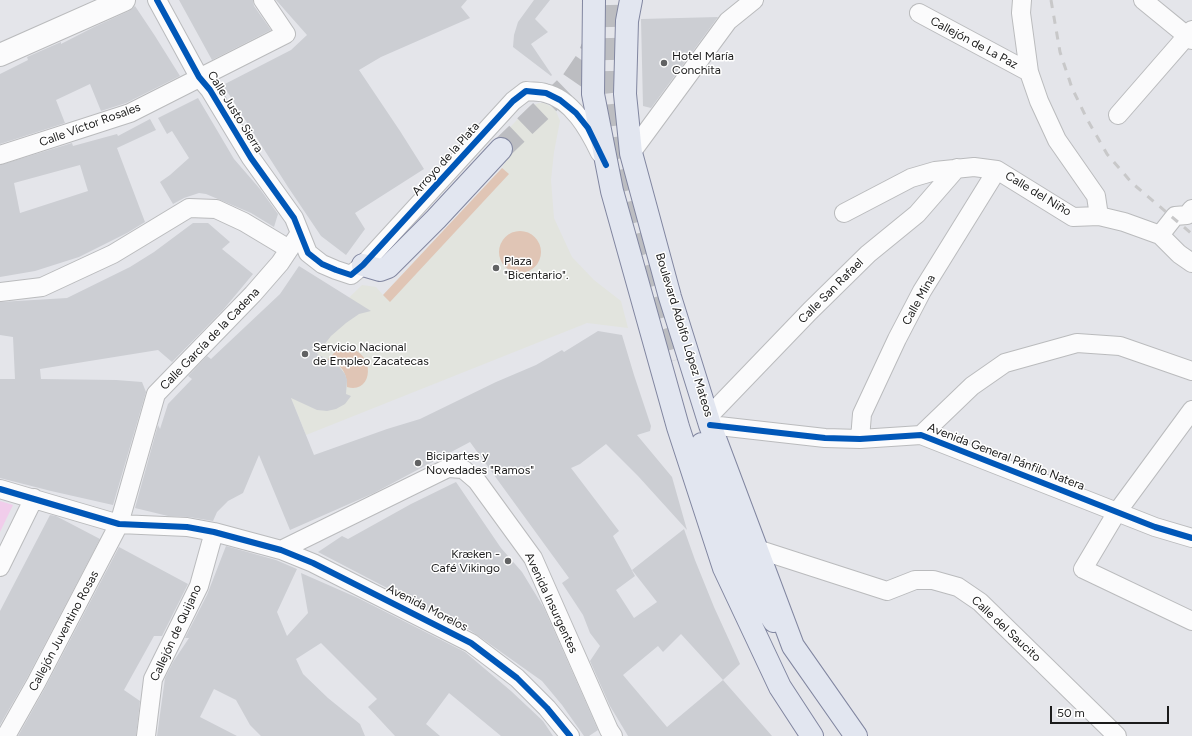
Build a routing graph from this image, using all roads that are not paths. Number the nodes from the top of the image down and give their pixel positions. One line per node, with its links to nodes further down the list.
1 (124, 0): 11 (street)
2 (158, 0): 13 (street, Calle Justo Sierra)
3 (263, 0): 13 (street, Calle Víctor Rosales)
4 (594, 0): 18 (main road)
5 (631, 0): 16 (main road, Boulevard Adolfo López Mateos)
6 (754, 0): 16 (street)
7 (1022, 0): 12 (street)
8 (1143, 0): 10 (street)
9 (919, 13): 12 (street, Callejón de La Paz)
10 (1190, 35): 14 (street)
11 (0, 55)
12 (1030, 72): 23 (street)
13 (200, 77): 17 (street, Calle Víctor Rosales); 24 (street, Calle Justo Sierra)
14 (1118, 115)
15 (501, 149): 28 (main road)
16 (631, 153): 33 (main road, Boulevard Adolfo López Mateos)
17 (0, 155)
18 (606, 165): 28 (street, Arroyo de la Plata); 54 (main road)
19 (957, 168): 20 (street, Calle del Niño); 21 (street, Calle del Niño); 33 (street, Calle San Rafael)
20 (997, 170): 23 (street, Calle del Niño); 35 (street, Calle Mina)
21 (844, 213)
22 (1190, 214): 25 (street)
23 (1098, 216): 25 (street, Calle del Niño)
24 (300, 233): 26 (street, Calle García de la Cadena); 28 (street, Arroyo de la Plata)
25 (1160, 235): 27 (street)
26 (289, 249): 29 (street); 39 (street, Calle García de la Cadena)
27 (1192, 263)
28 (363, 265)
29 (0, 292)
30 (676, 360): 48 (main road)
31 (1192, 371): 34 (street)
32 (1192, 410): 38 (street)
33 (709, 421): 35 (street, Avenida General Pánfilo Natera); 45 (main road, Boulevard Adolfo López Mateos)
34 (921, 435): 35 (street, Avenida General Pánfilo Natera); 38 (street, Avenida General Pánfilo Natera)
35 (860, 439)
36 (0, 489): 37 (street, Avenida Morelos)
37 (34, 498): 39 (street, Avenida Morelos); 46 (street)
38 (1117, 512): 41 (street, Avenida General Pánfilo Natera); 47 (street)
39 (119, 524): 42 (street, Avenida Morelos); 50 (street, Callejón Juventino Rosas)
40 (1192, 525): 41 (street)
41 (1155, 527): 43 (street, Avenida General Pánfilo Natera)
42 (214, 532): 44 (street, Avenida Morelos); 51 (street, Callejón de Quijano)
43 (1192, 538)
44 (281, 550): 52 (street, Avenida Morelos); 53 (street, Avenida Insurgentes)
45 (757, 550): 48 (main road, Boulevard Adolfo López Mateos); 49 (street, Calle del Saucito)
46 (0, 567)
47 (1192, 621)
48 (793, 646): 55 (main road, Boulevard Adolfo López Mateos)
49 (1105, 732)
50 (6, 736)
51 (146, 736)
52 (570, 736)
53 (613, 736)
54 (812, 736)
55 (856, 736)

